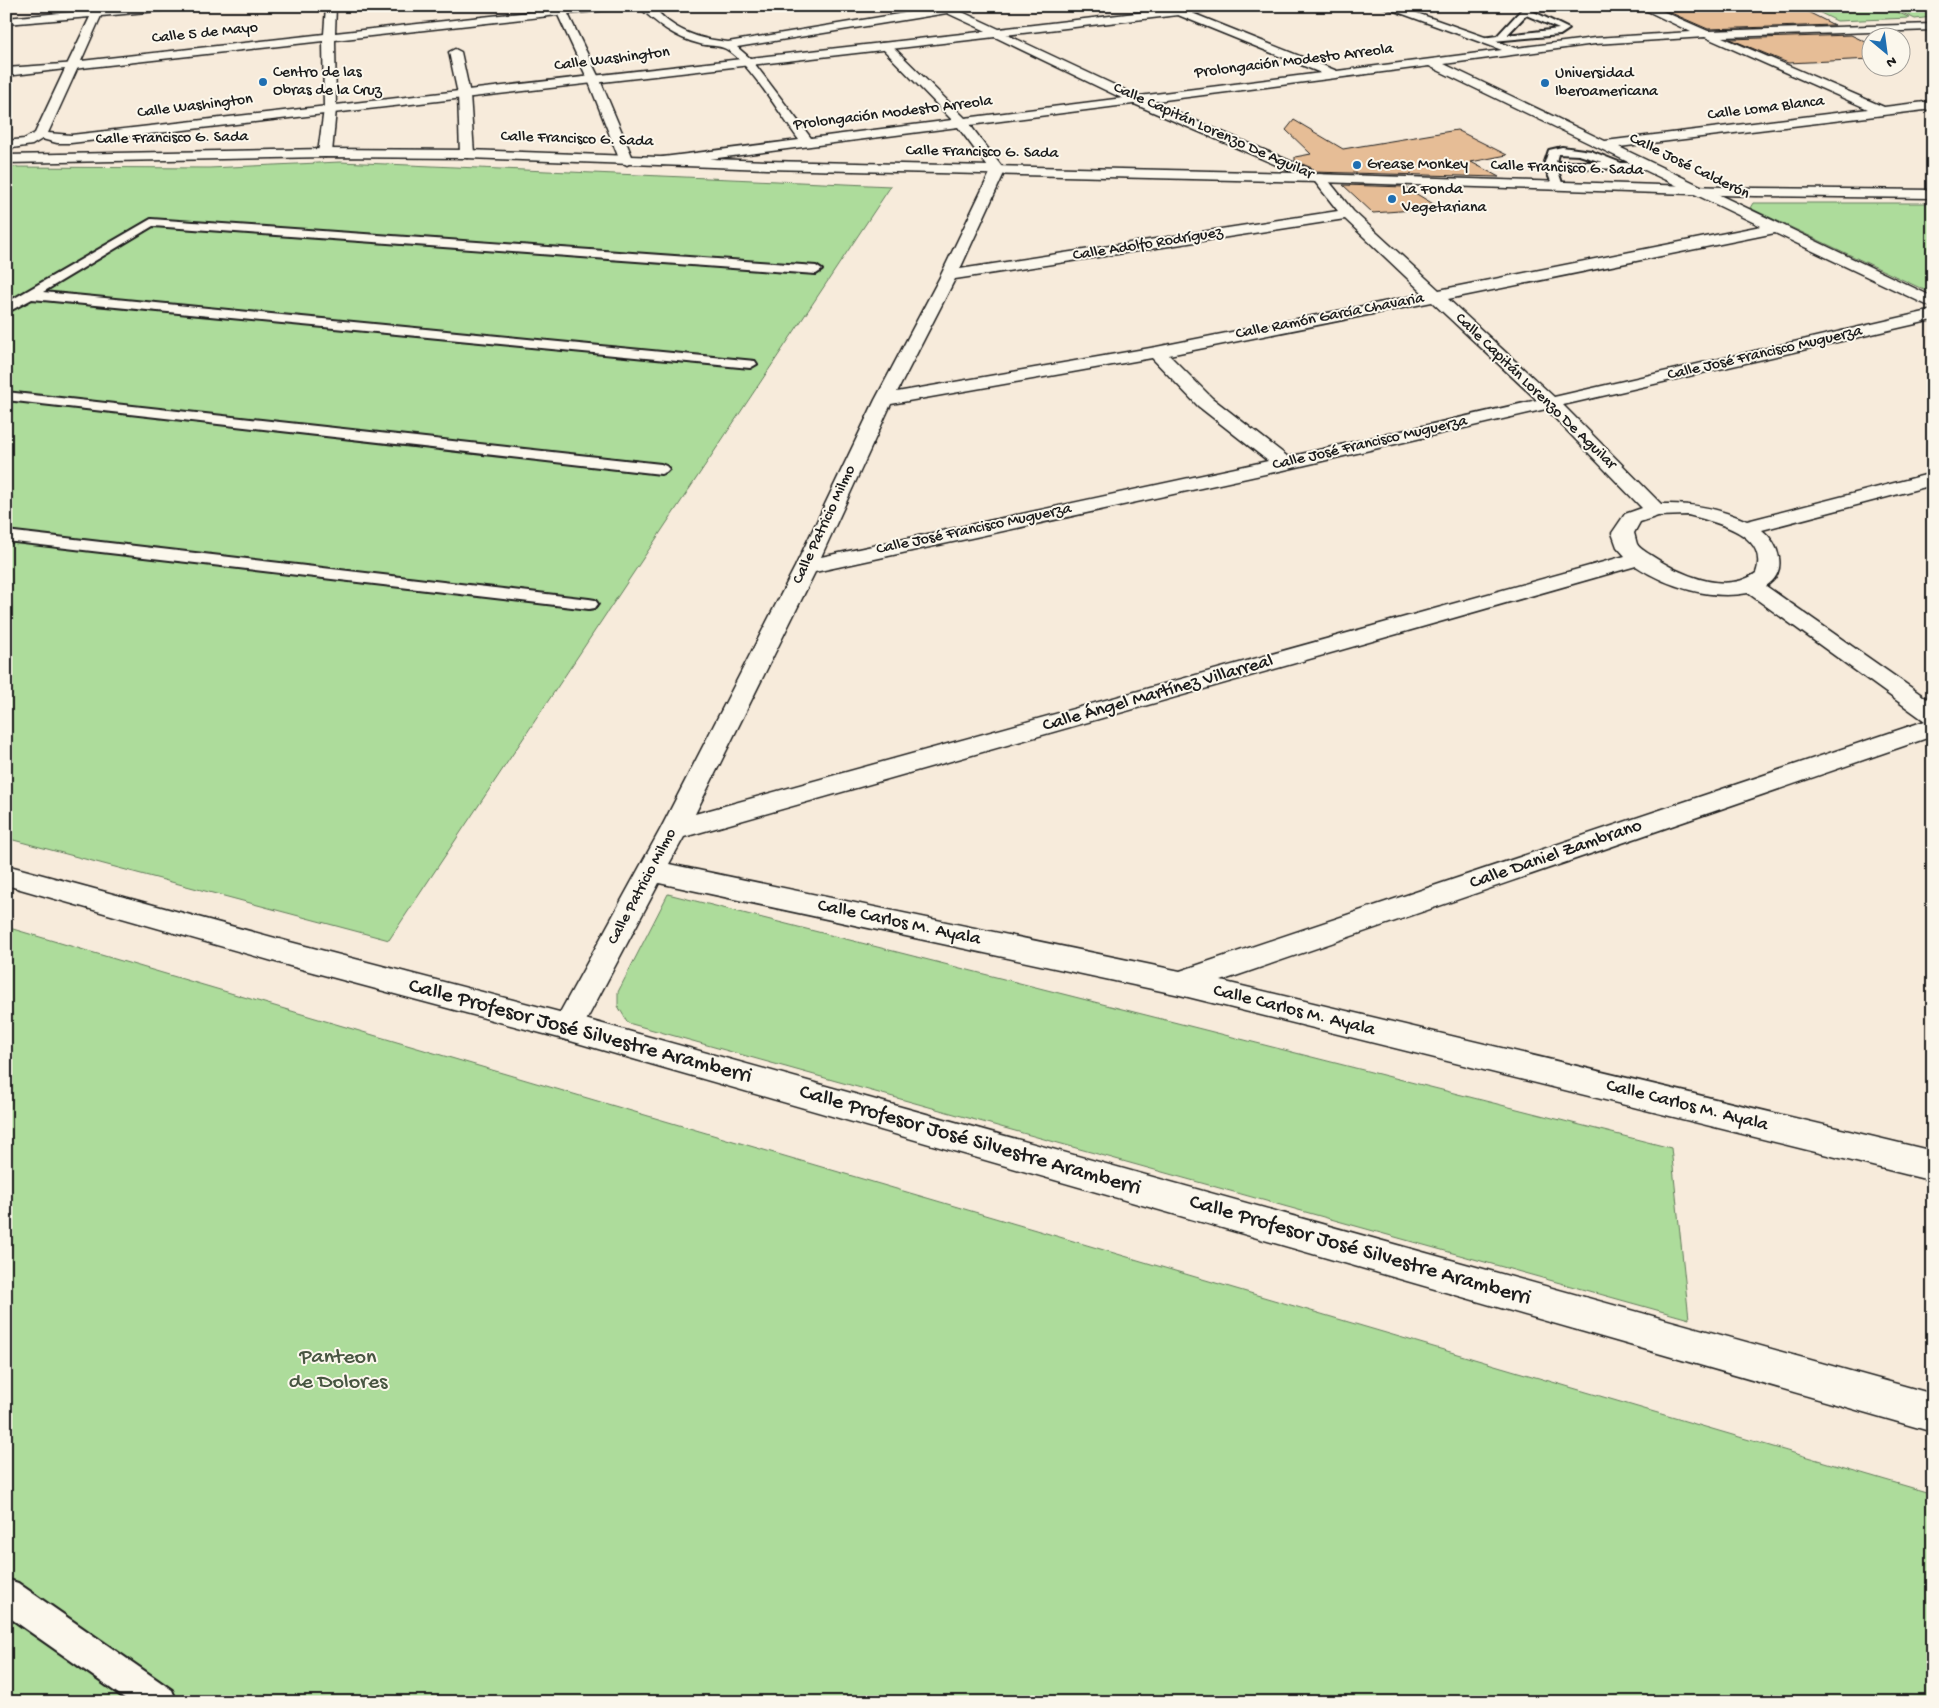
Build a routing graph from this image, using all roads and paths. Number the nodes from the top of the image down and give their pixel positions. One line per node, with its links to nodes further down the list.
1 (181, 6): 11 (street)
2 (331, 6): 19 (street)
3 (616, 6): 13 (street, Calle 5 de Mayo)
4 (667, 6): 10 (lane)
5 (968, 6): 12 (street)
6 (1162, 6): 14 (street)
7 (1224, 6): 14 (street, Calle Washington)
8 (1386, 6): 21 (street)
9 (1642, 6): 18 (street)
10 (646, 8): 22 (street)
11 (98, 10): 15 (street); 28 (street)
12 (950, 10): 17 (street, Calle Capitán Lorenzo De Aguilar); 22 (street)
13 (562, 12): 19 (street, Calle 5 de Mayo); 31 (street)
14 (1178, 12): 17 (street, Calle Washington); 30 (street)
15 (6, 21)
16 (1933, 27): 18 (street, Prolongación Modesto Arreola)
17 (997, 33): 23 (street, Calle Washington); 33 (street, Calle Capitán Lorenzo De Aguilar)
18 (1706, 34): 24 (street, Prolongación Modesto Arreola); 36 (street)
19 (329, 37): 28 (street, Calle 5 de Mayo); 35 (street)
20 (1500, 38): 20 (lane); 21 (lane)
21 (1485, 40): 24 (street)
22 (728, 45): 26 (street)
23 (885, 45): 26 (street, Calle Washington); 37 (street)
24 (1517, 51): 27 (street, Prolongación Modesto Arreola)
25 (455, 52): 32 (street)
26 (747, 61): 31 (street, Calle Washington); 40 (street)
27 (1430, 62): 30 (street, Prolongación Modesto Arreola); 42 (street, Calle José Calderón)
28 (73, 65): 29 (street, Calle 5 de Mayo); 38 (street)
29 (6, 72)
30 (1336, 74): 33 (street, Prolongación Modesto Arreola)
31 (594, 80): 32 (street, Calle Washington); 47 (street)
32 (464, 94): 35 (street, Calle Washington); 44 (street)
33 (1136, 100): 37 (street, Prolongación Modesto Arreola); 49 (street, Calle Capitán Lorenzo De Aguilar)
34 (1933, 105): 36 (street, Calle Loma Blanca)
35 (330, 109): 39 (street, Calle Washington); 43 (street)
36 (1881, 111): 42 (street, Calle Loma Blanca)
37 (962, 123): 40 (street, Prolongación Modesto Arreola); 53 (street)
38 (40, 135): 39 (street, Calle Washington); 41 (street, Calle Washington)
39 (71, 139): 46 (street)
40 (808, 142): 48 (street, Prolongación Modesto Arreola)
41 (6, 145)
42 (1604, 145): 52 (street, Calle José Calderón)
43 (325, 153): 44 (street, Calle Francisco G. Sada); 46 (street, Calle Francisco G. Sada)
44 (467, 154): 47 (street, Calle Francisco G. Sada)
45 (6, 158): 46 (street, Calle Francisco G. Sada)
46 (30, 159)
47 (626, 161): 48 (street, Calle Francisco G. Sada)
48 (663, 161): 53 (street, Calle Francisco G. Sada)
49 (1281, 162): 54 (street); 55 (street, Calle Capitán Lorenzo De Aguilar)
50 (1550, 165): 51 (lane); 51 (lane); 56 (lane)
51 (1620, 166): 52 (lane)
52 (1648, 166): 57 (street, Calle José Calderón)
53 (998, 171): 54 (street, Calle Francisco G. Sada); 62 (street, Calle Patricio Milmo)
54 (1248, 178): 55 (street, Calle Francisco G. Sada)
55 (1319, 178): 56 (street, Calle Francisco G. Sada); 59 (street, Calle Capitán Lorenzo De Aguilar)
56 (1558, 186): 57 (street, Calle Francisco G. Sada)
57 (1698, 190): 58 (street, Calle Francisco G. Sada); 60 (street, Calle José Calderón)
58 (1933, 194)
59 (1348, 214): 62 (street, Calle Adolfo Rodríguez); 64 (street, Calle Capitán Lorenzo De Aguilar)
60 (1776, 228): 64 (street, Calle Ramón García Chavaria); 65 (street, Calle José Calderón)
61 (816, 270): 63 (lane)
62 (949, 275): 71 (street, Calle Patricio Milmo)
63 (30, 295): 66 (lane); 69 (lane)
64 (1436, 296): 68 (street, Calle Ramón García Chavaria); 72 (street, Calle Capitán Lorenzo De Aguilar)
65 (1933, 303)
66 (6, 309)
67 (1933, 316): 72 (street, Calle José Francisco Muguerza)
68 (1156, 352): 71 (street, Calle Ramón García Chavaria); 73 (street)
69 (750, 364)
70 (6, 396): 74 (lane)
71 (884, 400): 80 (street, Calle Patricio Milmo)
72 (1550, 403): 73 (street, Calle José Francisco Muguerza); 76 (street, Calle Capitán Lorenzo De Aguilar)
73 (1284, 464): 80 (street, Calle José Francisco Muguerza)
74 (661, 468)
75 (1933, 479): 77 (street)
76 (1656, 510): 77 (street); 79 (street)
77 (1745, 528): 81 (street)
78 (6, 536): 82 (lane)
79 (1641, 558): 81 (street); 85 (street, Calle Ángel Martínez Villarreal)
80 (806, 566): 85 (street, Calle Patricio Milmo)
81 (1751, 585): 83 (street)
82 (589, 604)
83 (1933, 715)
84 (1933, 727): 88 (street, Calle Daniel Zambrano)
85 (674, 830): 86 (street, Calle Patricio Milmo)
86 (652, 871): 88 (street, Calle Carlos M. Ayala); 89 (street, Calle Patricio Milmo)
87 (6, 875): 89 (street, Calle Profesor José Silvestre Aramberri)
88 (1180, 983): 90 (street, Calle Carlos M. Ayala)
89 (567, 1027): 91 (street, Calle Profesor José Silvestre Aramberri)
90 (1933, 1166)
91 (1933, 1413)
92 (6, 1595): 93 (lane)
93 (160, 1702)

